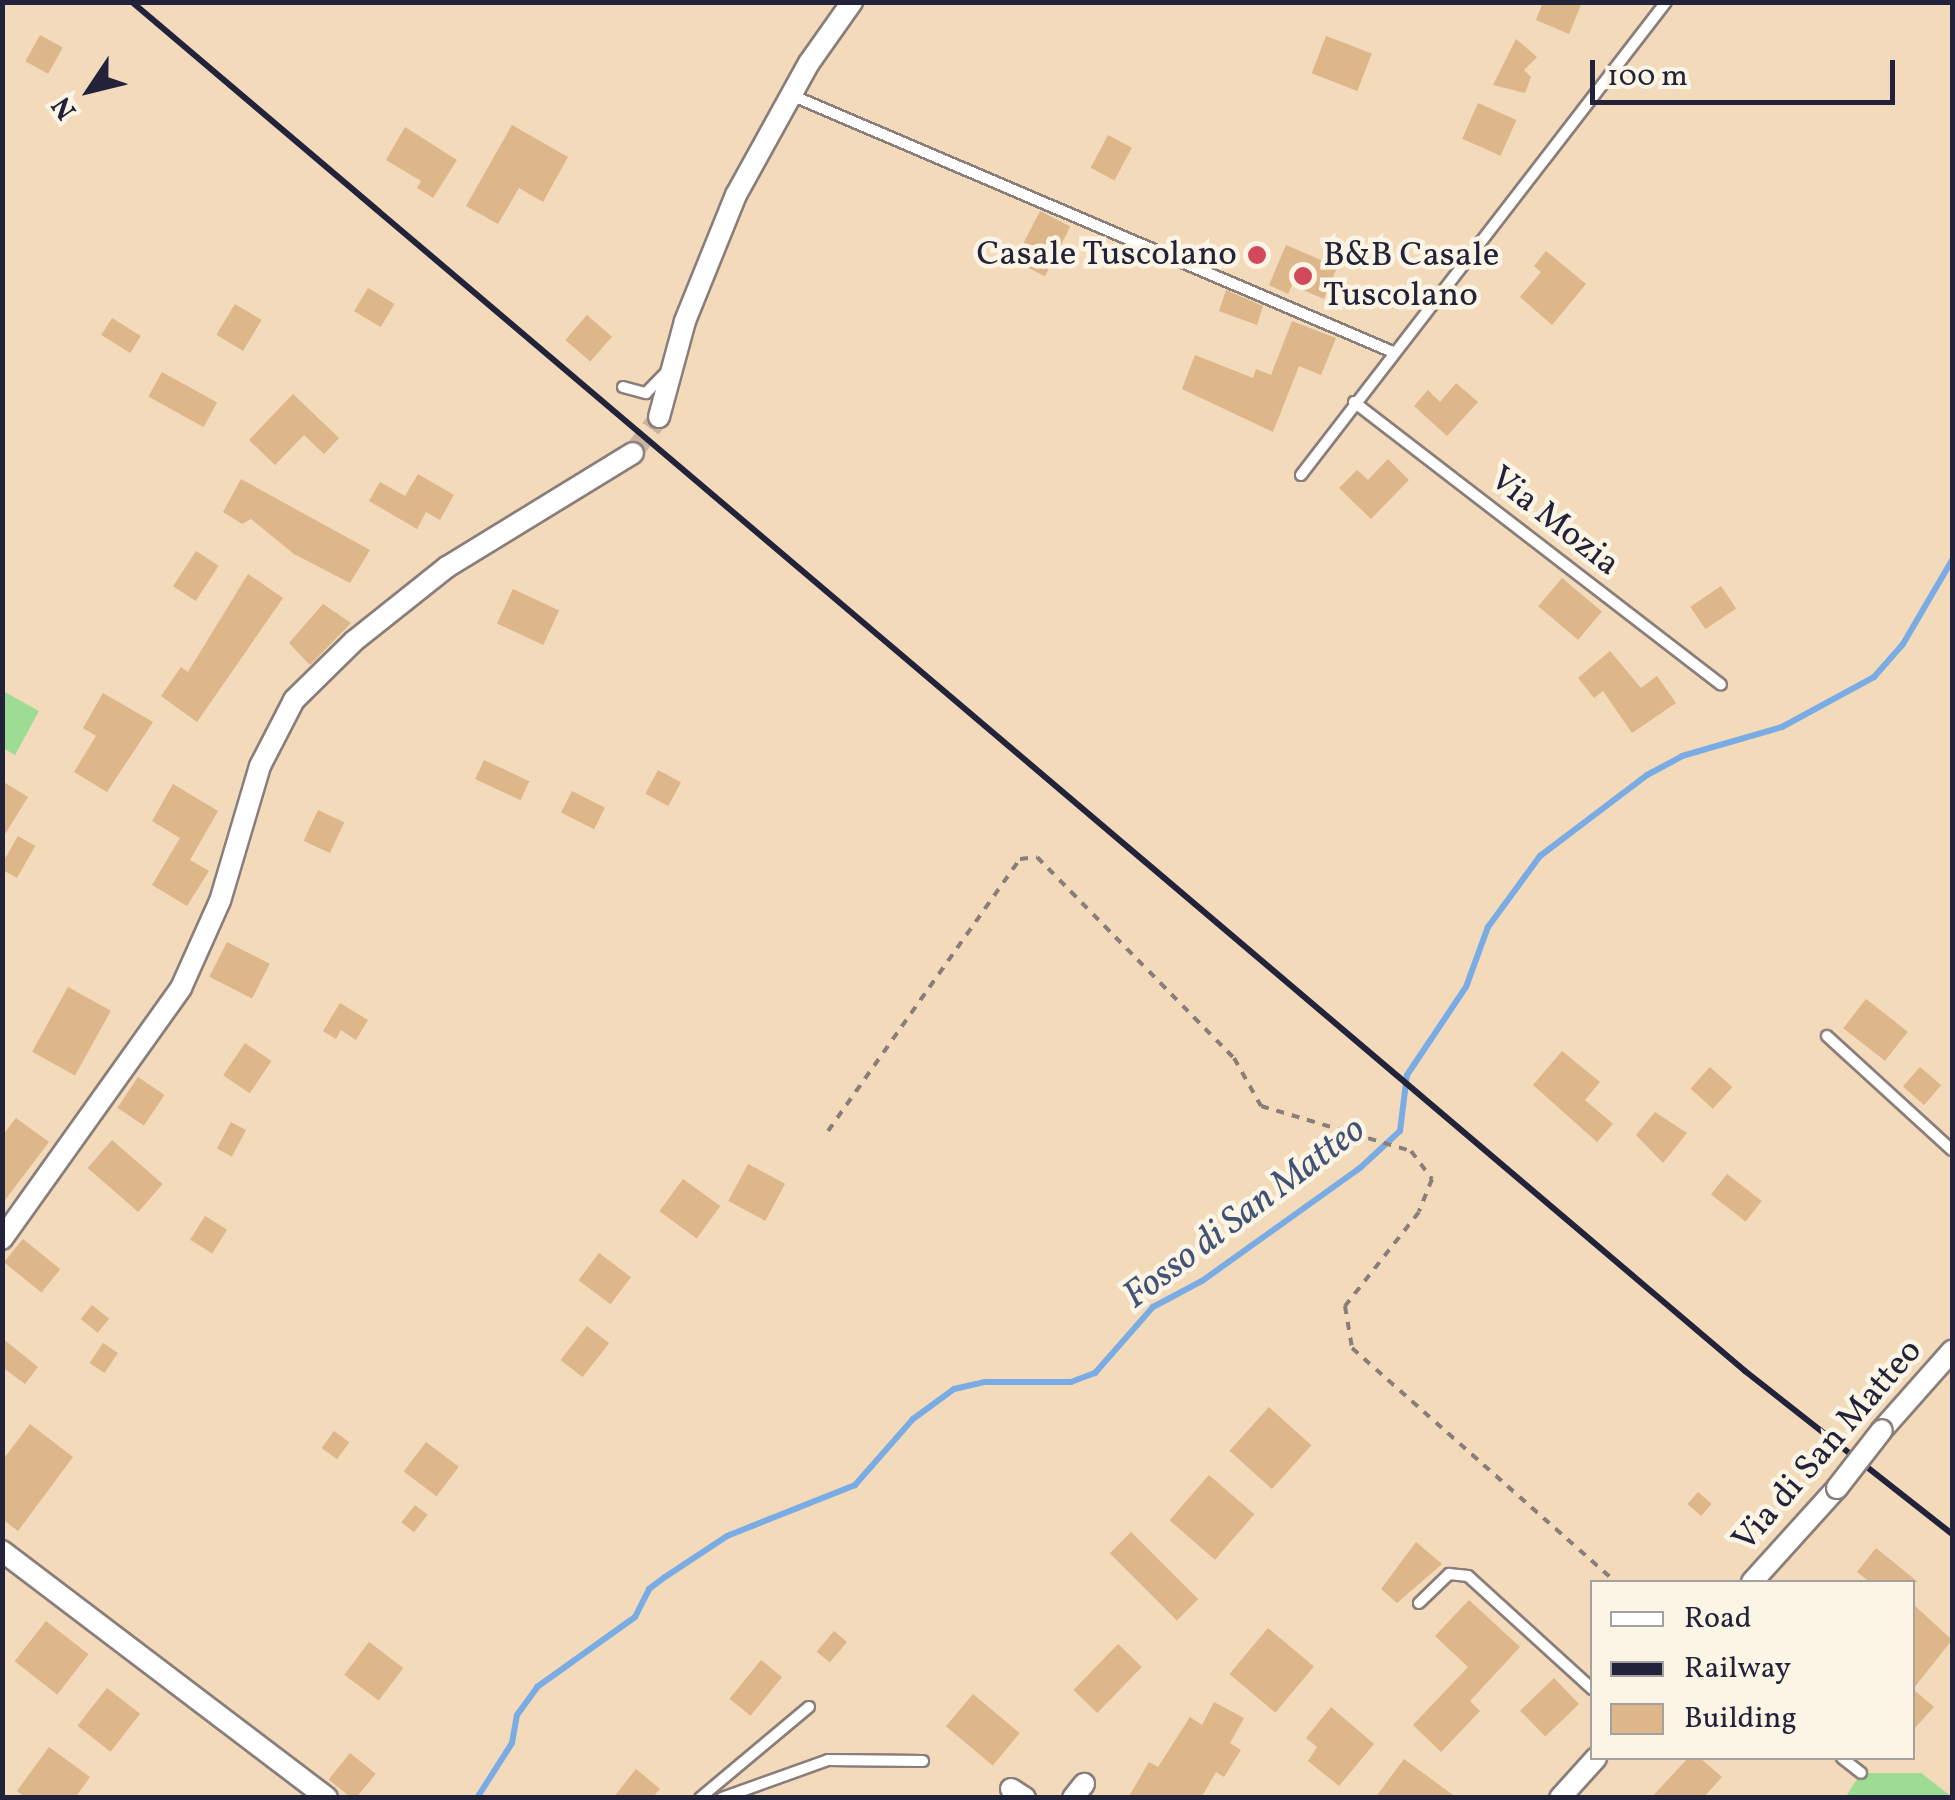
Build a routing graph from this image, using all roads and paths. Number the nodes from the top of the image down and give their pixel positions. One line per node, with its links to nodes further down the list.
1 (852, 2): 3 (street)
2 (1666, 2): 4 (lane)
3 (790, 95): 4 (lane); 5 (street)
4 (1393, 352): 7 (lane)
5 (674, 360): 6 (lane); 8 (street)
6 (624, 387)
7 (1354, 402): 10 (lane); 11 (lane, Via Mozia)
8 (659, 416)
9 (634, 454): 15 (street)
10 (1301, 475)
11 (1721, 685)
12 (1827, 1036): 14 (lane)
13 (828, 1130): 18 (path)
14 (1952, 1150)
15 (2, 1240)
16 (1952, 1351): 19 (street, Via di San Matteo, bridge)
17 (2, 1551): 27 (street)
18 (1614, 1580)
19 (1754, 1580)
20 (1419, 1603): 21 (lane)
21 (1590, 1687)
22 (809, 1707): 28 (lane)
23 (1594, 1760): 30 (street)
24 (1845, 1760): 26 (lane)
25 (923, 1761): 29 (lane)
26 (1861, 1773)
27 (328, 1798)
28 (700, 1798)
29 (722, 1798)
30 (1560, 1798)

